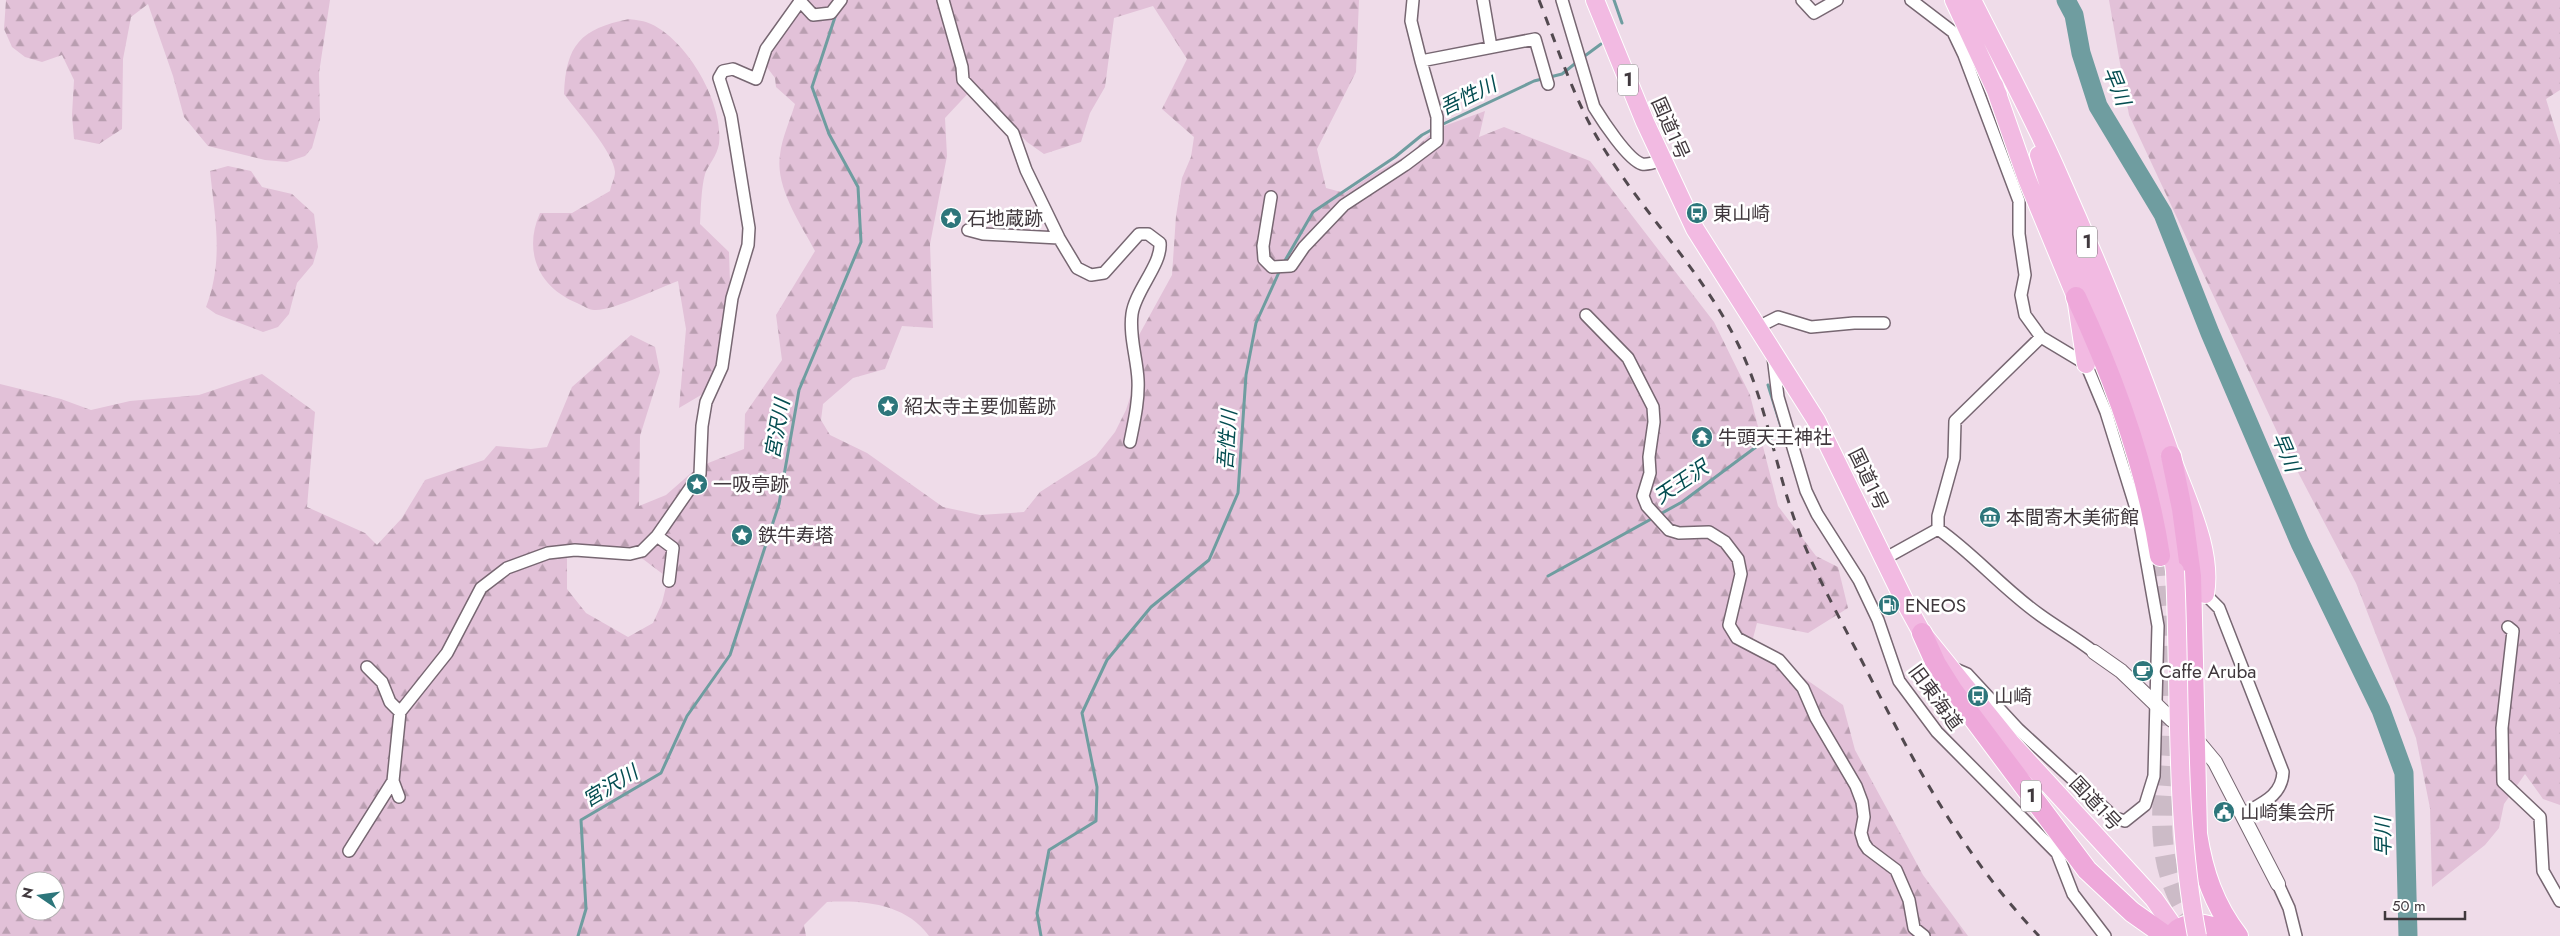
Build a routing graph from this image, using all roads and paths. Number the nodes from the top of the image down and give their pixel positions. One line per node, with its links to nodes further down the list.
1 (841, 0): 12 (street)
2 (943, 0): 22 (street)
3 (1413, 0): 15 (street)
4 (1483, 0): 14 (street)
5 (1562, 0): 18 (street)
6 (1595, 0): 18 (highway, 国道1号 / 1)
7 (1802, 0): 8 (street)
8 (1838, 0)
9 (1911, 0): 27 (street)
10 (1954, 0): 17 (highway, 1)
11 (1972, 0): 13 (highway, 1)
12 (801, 1): 33 (street)
13 (1989, 34): 20 (highway, 1); 31 (highway, 1)
14 (1492, 47): 15 (street); 16 (street)
15 (1421, 61): 19 (street)
16 (1548, 84)
17 (1994, 84): 20 (highway, 1); 23 (highway, 1)
18 (1662, 160): 26 (highway, 国道1号 / 1)
19 (1271, 197)
20 (2056, 207): 58 (highway, 1, bridge)
21 (968, 230): 22 (street)
22 (1058, 238): 30 (street)
23 (2076, 297): 29 (highway, 1); 34 (highway, 1)
24 (1586, 315): 56 (street)
25 (1884, 324): 26 (street)
26 (1758, 327): 28 (highway, 国道1号 / 1)
27 (2041, 338): 29 (street); 32 (street)
28 (1773, 355): 35 (highway, 国道1号 / 1); 57 (street, 旧東海道)
29 (2086, 364): 38 (street)
30 (1130, 442)
31 (2171, 456): 39 (highway, 1); 60 (highway, 1)
32 (1938, 529): 35 (street); 42 (street)
33 (657, 536): 36 (street); 46 (street)
34 (2160, 556)
35 (1884, 559): 41 (highway, 国道1号 / 1)
36 (669, 581)
37 (2168, 591): 38 (street)
38 (2153, 592): 45 (street)
39 (2201, 593): 51 (street)
40 (2508, 628): 54 (street)
41 (1922, 633): 43 (highway, 国道1号 / 1); 55 (highway, 1)
42 (2094, 652): 45 (street)
43 (1947, 665): 45 (street); 55 (highway, 国道1号 / 1)
44 (367, 668): 46 (street)
45 (2156, 705): 47 (street)
46 (400, 712): 49 (street)
47 (2172, 720)
48 (2200, 744): 51 (street)
49 (392, 781): 50 (street); 52 (street)
50 (399, 797)
51 (2243, 814): 53 (street)
52 (349, 851)
53 (2278, 884): 61 (street)
54 (2560, 901)
55 (2176, 934): 59 (highway)
56 (1924, 936)
57 (2105, 936)
58 (2197, 936)
59 (2228, 936)
60 (2238, 936)
61 (2296, 936)

